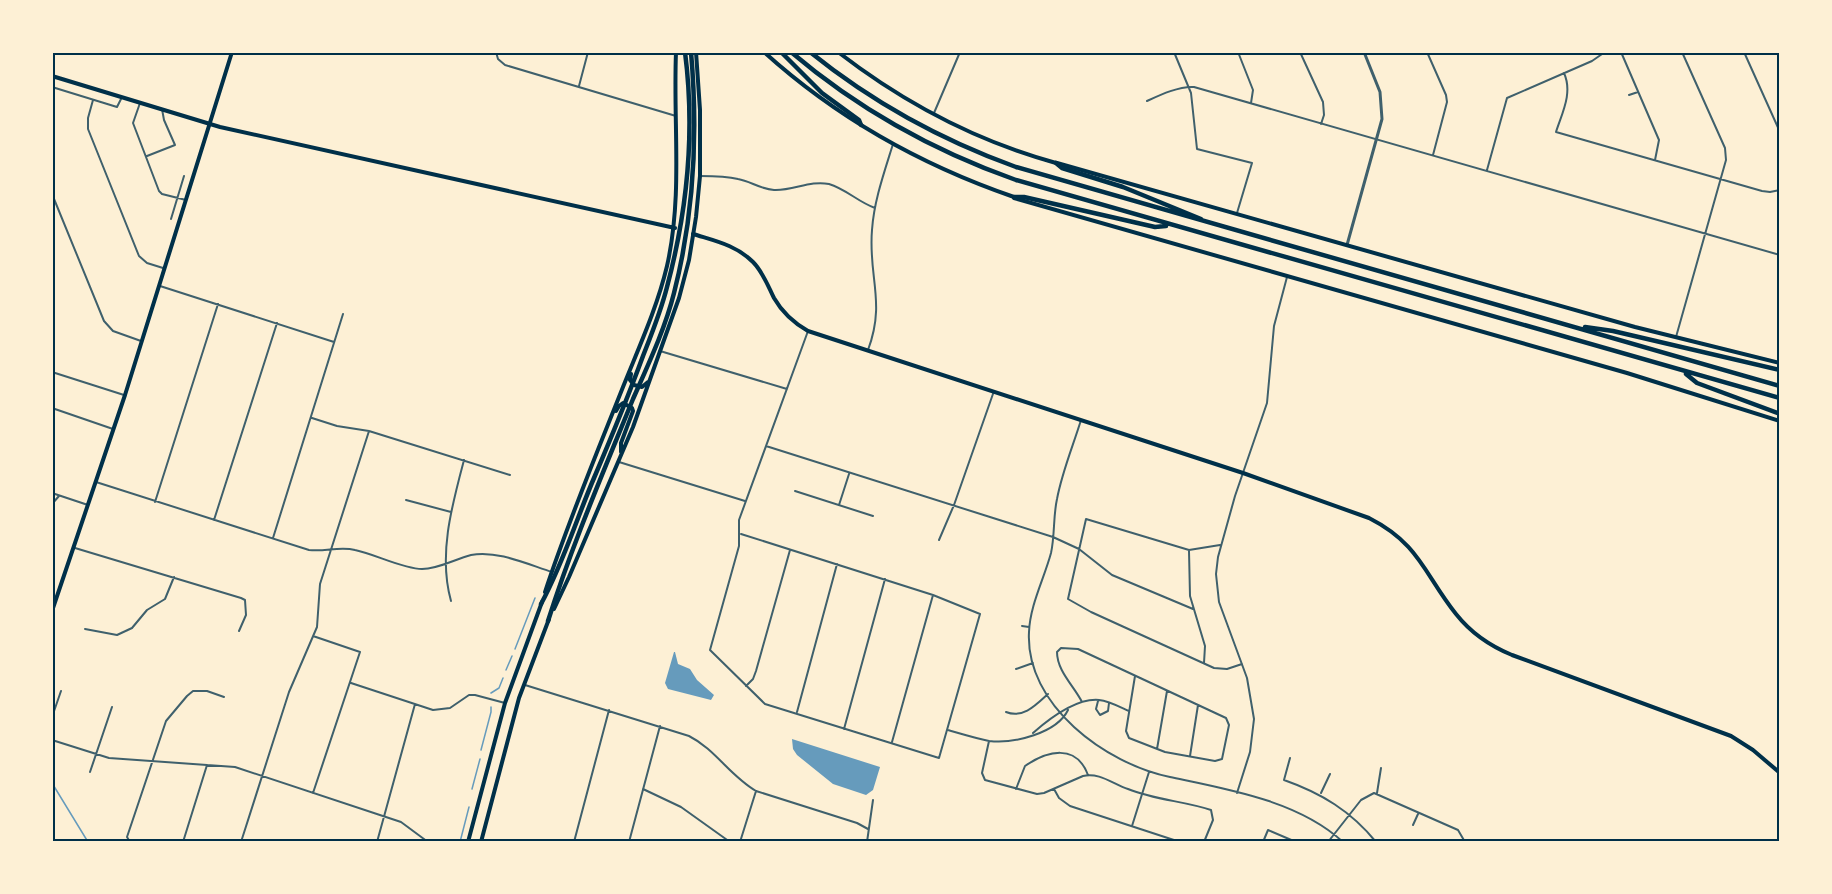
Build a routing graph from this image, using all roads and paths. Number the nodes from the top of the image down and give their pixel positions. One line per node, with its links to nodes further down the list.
1 (232, 52): 37 (main road)
2 (496, 52): 24 (street)
3 (588, 52): 24 (street)
4 (676, 52): 36 (main road)
5 (685, 52): 99 (highway)
6 (693, 52): 51 (main road); 99 (highway)
7 (764, 52): 39 (main road)
8 (781, 52): 39 (highway)
9 (791, 52): 62 (highway)
10 (810, 52): 61 (highway)
11 (838, 52): 35 (main road)
12 (1174, 52): 26 (street)
13 (1238, 52): 33 (street)
14 (1300, 52): 38 (street)
15 (1364, 52): 41 (street)
16 (1427, 52): 45 (street)
17 (1605, 52): 22 (street)
18 (1621, 52): 27 (street)
19 (1682, 52): 52 (street)
20 (1744, 52): 40 (street)
21 (959, 53): 35 (street)
22 (1564, 73): 47 (street); 49 (street)
23 (52, 76): 29 (main road)
24 (579, 86): 36 (street)
25 (52, 87): 30 (street)
26 (1189, 87): 31 (street); 33 (street); 43 (street)
27 (1638, 92): 28 (street); 47 (street)
28 (1629, 95)
29 (122, 97): 30 (street); 32 (main road)
30 (93, 99): 68 (street)
31 (1147, 101)
32 (140, 103): 34 (main road); 46 (street)
33 (1251, 104): 38 (street)
34 (162, 109): 37 (main road); 46 (street)
35 (934, 115): 48 (main road)
36 (677, 116): 63 (main road)
37 (210, 124): 57 (main road); 63 (main road)
38 (1321, 124): 41 (street)
39 (861, 126): 42 (main road)
40 (1779, 132)
41 (1377, 140): 45 (street); 66 (street)
42 (893, 144): 56 (main road); 58 (street)
43 (1197, 149): 44 (street); 59 (street)
44 (1195, 153)
45 (1432, 156): 49 (street)
46 (146, 157): 55 (street)
47 (1655, 160): 52 (street)
48 (1056, 163): 59 (main road); 61 (highway)
49 (1487, 171): 64 (street)
50 (184, 176): 55 (street)
51 (700, 176): 58 (street); 65 (main road)
52 (1721, 179): 53 (street); 64 (street)
53 (1779, 190)
54 (52, 194): 77 (street)
55 (177, 197): 57 (street); 60 (street)
56 (1014, 198): 62 (highway); 69 (main road)
57 (186, 200): 68 (main road)
58 (875, 208): 80 (street)
59 (1237, 213): 66 (main road)
60 (171, 219)
61 (1215, 225): 74 (highway)
62 (1172, 226): 88 (highway)
63 (674, 228): 65 (main road); 82 (main road)
64 (1706, 233): 67 (street); 76 (street)
65 (693, 234): 75 (main road); 81 (main road)
66 (1347, 245): 76 (main road)
67 (1779, 255)
68 (164, 268): 70 (main road)
69 (1287, 276): 98 (main road); 107 (street)
70 (158, 285): 71 (street); 77 (main road)
71 (218, 304): 73 (street); 116 (street)
72 (343, 314): 78 (street)
73 (277, 323): 78 (street); 123 (street)
74 (1567, 325): 85 (highway); 89 (highway)
75 (808, 331): 80 (main road); 90 (street)
76 (1676, 337): 84 (main road)
77 (141, 341): 92 (main road)
78 (334, 342): 96 (street)
79 (52, 343): 83 (street)
80 (868, 350): 91 (main road)
81 (660, 351): 87 (main road); 90 (street)
82 (636, 353): 87 (main road); 100 (main road)
83 (52, 354)
84 (1779, 363)
85 (1779, 370)
86 (52, 372): 92 (street)
87 (653, 372): 104 (main road)
88 (1685, 373): 93 (highway); 95 (highway)
89 (1779, 386)
90 (787, 388): 103 (street)
91 (994, 391): 97 (main road); 120 (street)
92 (124, 395): 101 (main road)
93 (1779, 398)
94 (52, 408): 101 (street)
95 (1779, 414)
96 (311, 417): 102 (street); 126 (street)
97 (1081, 420): 107 (main road); 125 (street)
98 (1779, 421)
99 (621, 422): 141 (highway); 144 (highway)
100 (608, 426): 104 (main road); 136 (main road)
101 (113, 429): 110 (main road)
102 (369, 431): 105 (street); 133 (street)
103 (766, 446): 109 (street); 115 (street)
104 (621, 455): 106 (main road)
105 (465, 460): 108 (street); 121 (street)
106 (618, 462): 115 (street); 144 (main road)
107 (1243, 473): 128 (street); 195 (main road)
108 (510, 474)
109 (849, 474): 119 (street); 120 (street)
110 (96, 481): 116 (street); 118 (main road)
111 (795, 491): 119 (street)
112 (52, 493): 113 (street)
113 (59, 496): 117 (street); 118 (street)
114 (406, 500): 121 (street)
115 (745, 501): 124 (street)
116 (155, 502): 123 (street)
117 (52, 504)
118 (88, 505): 129 (main road)
119 (839, 505): 122 (street)
120 (954, 505): 125 (street); 127 (street)
121 (451, 512): 134 (street)
122 (873, 516)
123 (214, 520): 126 (street)
124 (741, 534): 130 (street); 159 (street)
125 (1053, 537): 131 (street); 146 (street)
126 (272, 538): 133 (street)
127 (939, 540)
128 (1220, 545): 132 (street); 154 (street)
129 (73, 548): 137 (street); 143 (main road)
130 (790, 549): 135 (street); 159 (street)
131 (1080, 549): 132 (street); 142 (street); 153 (street)
132 (1190, 550): 142 (street)
133 (331, 551): 134 (street); 149 (street)
134 (446, 563): 136 (street); 140 (street)
135 (837, 564): 138 (street); 176 (street)
136 (552, 572): 141 (main road)
137 (174, 577): 147 (street); 148 (street)
138 (885, 579): 139 (street); 180 (street)
139 (933, 595): 181 (street); 185 (street)
140 (451, 601)
141 (541, 604): 166 (main road)
142 (1193, 609): 153 (street)
143 (52, 611)
144 (548, 621): 158 (main road)
145 (1022, 626): 146 (street)
146 (1029, 627): 152 (street)
147 (86, 628)
148 (239, 631)
149 (313, 636): 157 (street); 198 (street)
150 (1059, 643): 151 (street)
151 (1061, 648): 156 (street); 165 (street)
152 (1033, 663): 155 (street); 162 (street)
153 (1204, 663): 154 (street)
154 (1242, 664): 203 (street)
155 (1016, 669)
156 (1135, 676): 161 (street); 173 (street)
157 (351, 683): 168 (street); 204 (street)
158 (524, 685): 171 (street); 222 (main road)
159 (746, 686): 176 (street)
160 (61, 691): 177 (street)
161 (1167, 691): 169 (street); 186 (street)
162 (1048, 694): 174 (street); 175 (street)
163 (224, 697): 190 (street)
164 (1099, 700): 165 (street); 167 (street); 167 (street)
165 (1082, 702): 172 (street)
166 (505, 703): 168 (street); 221 (main road)
167 (1109, 703): 173 (street)
168 (416, 704): 211 (street)
169 (1198, 705): 188 (street); 188 (street)
170 (112, 707): 187 (street)
171 (609, 710): 179 (street); 223 (street)
172 (1068, 710): 175 (street); 178 (street)
173 (1130, 711): 186 (street)
174 (1006, 712)
175 (1060, 712): 178 (street); 182 (street)
176 (797, 713): 180 (street)
177 (52, 717)
178 (1065, 717): 182 (street); 194 (street)
179 (660, 726): 199 (street); 202 (street)
180 (844, 729): 185 (street)
181 (948, 730): 184 (street); 185 (street)
182 (1032, 735): 184 (street)
183 (52, 740): 187 (street)
184 (989, 741): 200 (street)
185 (892, 744)
186 (1157, 750): 188 (street)
187 (96, 755): 190 (street); 193 (street)
188 (1190, 757)
189 (1290, 758): 207 (street)
190 (151, 761): 191 (street); 216 (street)
191 (207, 765): 198 (street); 217 (street)
192 (1382, 768): 206 (street)
193 (90, 772)
194 (1149, 772): 203 (street); 205 (street)
195 (1779, 773)
196 (1330, 774): 207 (street)
197 (1088, 775): 200 (street); 201 (street); 205 (street)
198 (262, 776): 204 (street); 218 (street)
199 (643, 789): 224 (street); 225 (street)
200 (1016, 789): 201 (street)
201 (1054, 789): 213 (street)
202 (756, 791): 214 (street); 226 (street)
203 (1237, 792): 215 (street)
204 (313, 793): 211 (street)
205 (1142, 794): 213 (street); 229 (street)
206 (1377, 794): 209 (street); 210 (street)
207 (1320, 795): 210 (street)
208 (873, 800): 214 (street)
209 (1419, 812): 212 (street); 235 (street)
210 (1349, 814): 215 (street); 234 (street)
211 (384, 816): 219 (street); 220 (street)
212 (1413, 825)
213 (1132, 826): 228 (street)
214 (868, 829): 227 (street)
215 (1334, 834): 232 (street); 233 (street)
216 (130, 842)
217 (183, 842)
218 (241, 842)
219 (377, 842)
220 (428, 842)
221 (468, 842)
222 (482, 842)
223 (574, 842)
224 (629, 842)
225 (730, 842)
226 (740, 842)
227 (867, 842)
228 (1180, 842)
229 (1204, 842)
230 (1263, 842): 231 (street)
231 (1296, 842)
232 (1328, 842)
233 (1343, 842)
234 (1376, 842)
235 (1465, 842)

